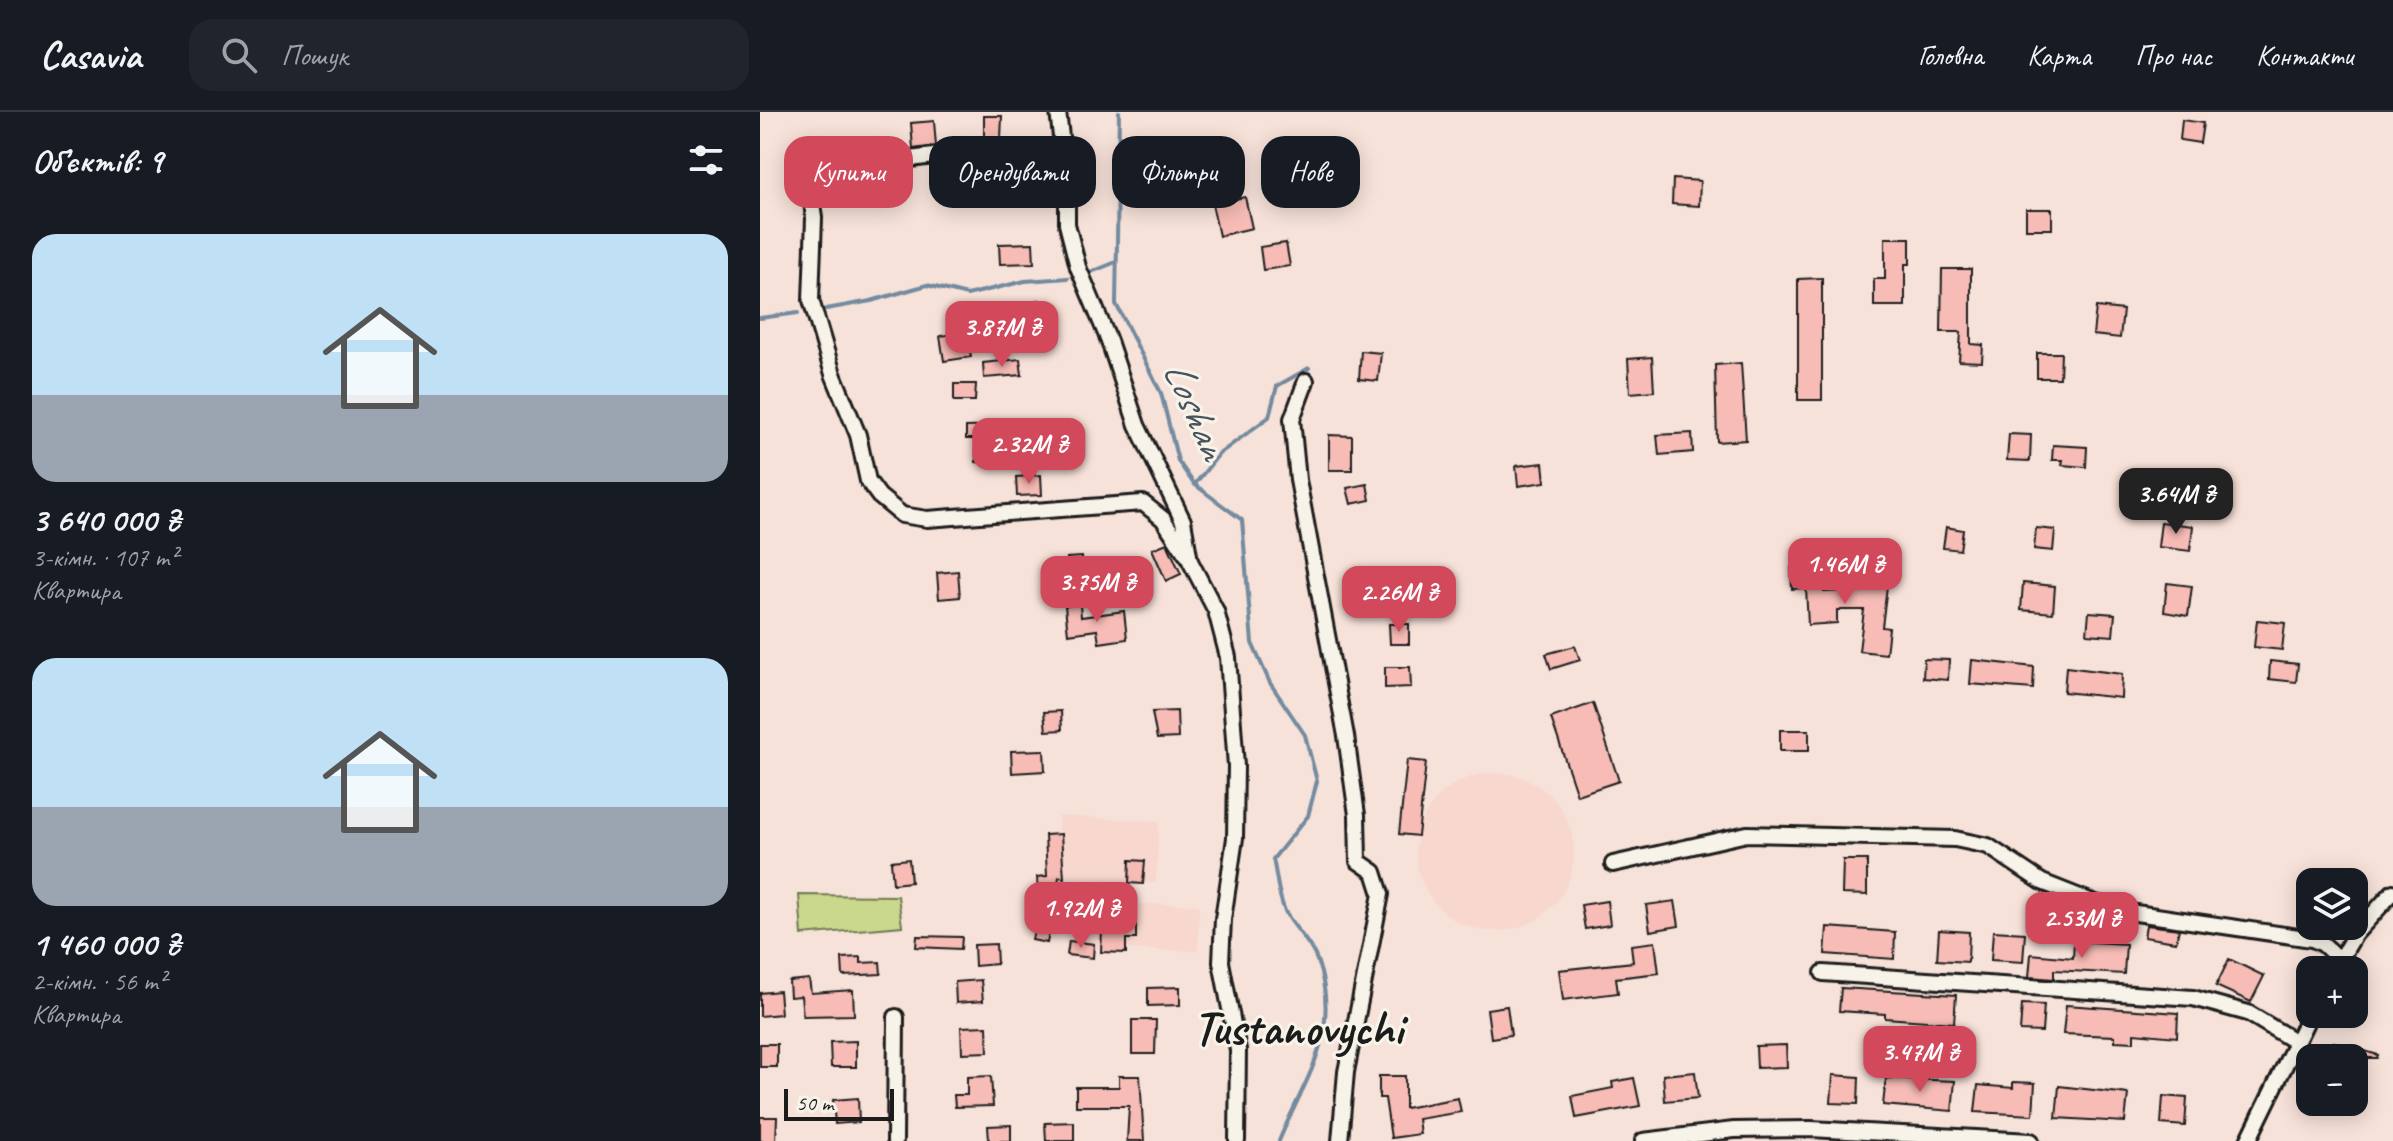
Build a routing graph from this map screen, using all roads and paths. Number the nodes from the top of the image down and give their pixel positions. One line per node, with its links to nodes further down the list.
1 (1058, 112): 2 (street)
2 (1060, 136)
3 (929, 157): 6 (street)
4 (1067, 208): 6 (street)
5 (1306, 381): 17 (street)
6 (1190, 561): 16 (street)
7 (1613, 864): 9 (street)
8 (2393, 892): 10 (street)
9 (2331, 956)
10 (2342, 956)
11 (1823, 973): 14 (street)
12 (896, 1017): 15 (street)
13 (2303, 1028): 14 (street)
14 (2296, 1042): 20 (street)
15 (895, 1141)
16 (1237, 1141)
17 (1340, 1141)
18 (1643, 1141): 19 (street)
19 (2031, 1141)
20 (2248, 1141)

